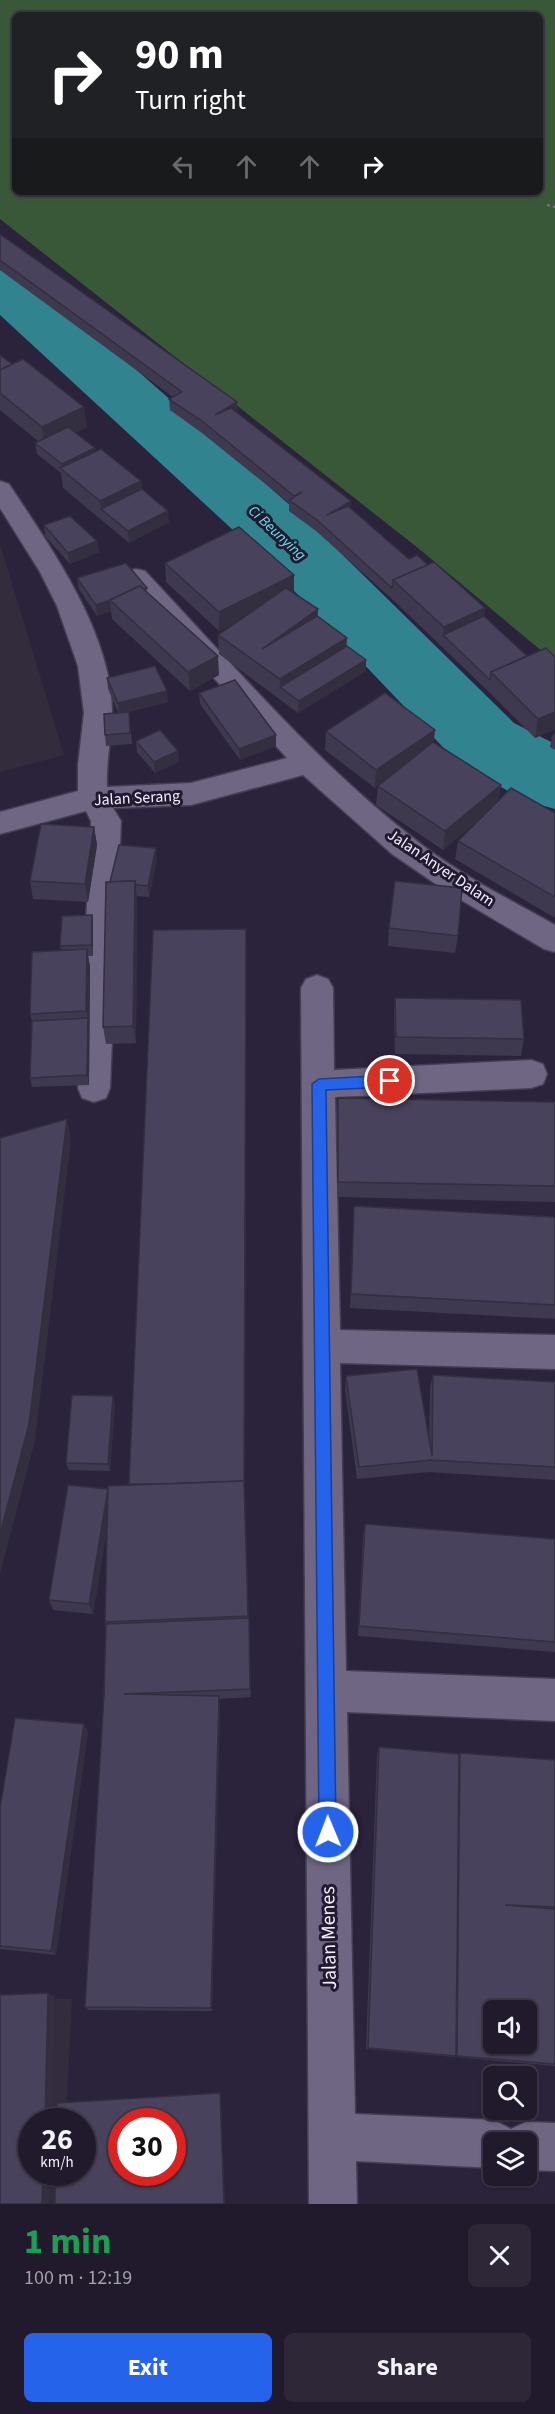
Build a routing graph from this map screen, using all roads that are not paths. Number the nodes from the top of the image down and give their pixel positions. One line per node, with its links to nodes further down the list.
1 (0, 489): 4 (street)
2 (136, 577): 3 (street, Jalan Anyer Dalam)
3 (308, 762): 4 (street, Jalan Serang); 6 (street, Jalan Anyer Dalam)
4 (93, 798): 5 (street, Jalan Serang); 10 (street)
5 (0, 823)
6 (555, 940)
7 (317, 988): 9 (street, Jalan Menes)
8 (531, 1074): 9 (street)
9 (319, 1084): 11 (street, Jalan Menes)
10 (94, 1088)
11 (322, 1346): 12 (street); 13 (street, Jalan Menes)
12 (555, 1352)
13 (326, 1691): 14 (street); 15 (street, Jalan Menes)
14 (555, 1700)
15 (332, 2136): 16 (street); 19 (street, Jalan Menes)
16 (483, 2143)
17 (537, 2146): 18 (street)
18 (555, 2147)
19 (333, 2204)

